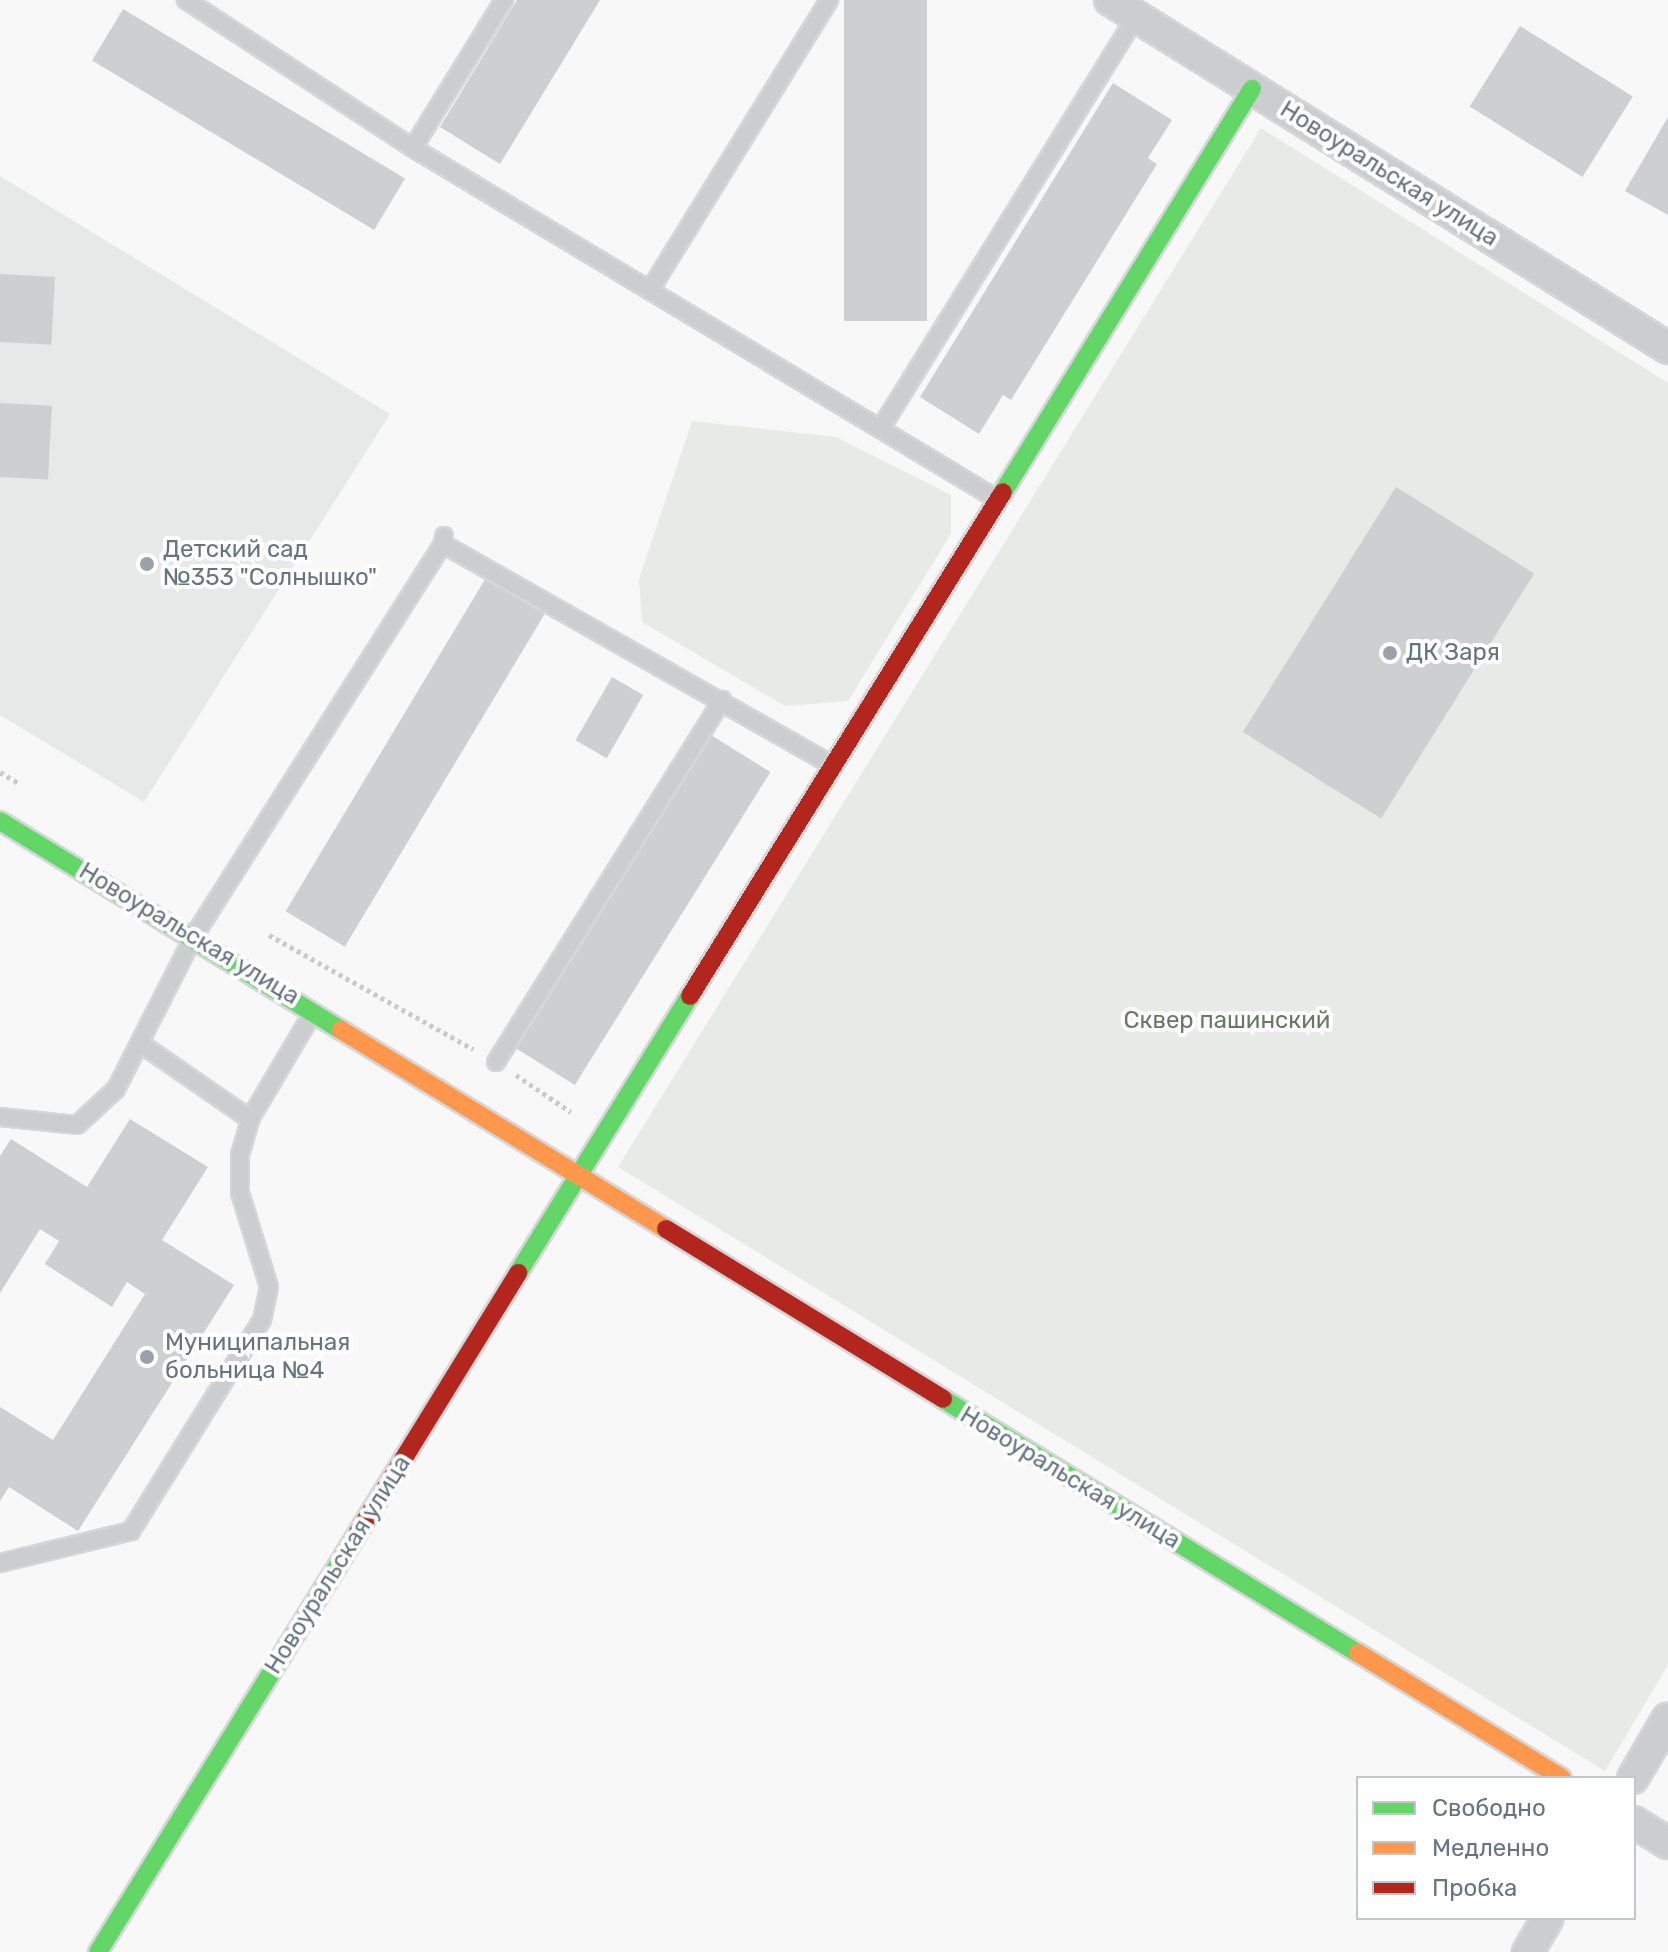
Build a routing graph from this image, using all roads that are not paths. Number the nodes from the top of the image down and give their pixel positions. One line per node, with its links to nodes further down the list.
1 (186, 0): 7 (lane)
2 (504, 0): 7 (lane)
3 (829, 0): 8 (lane)
4 (1110, 0): 5 (street, Новоуральская улица)
5 (1136, 17): 6 (street, Новоуральская улица); 10 (lane)
6 (1252, 89): 9 (street, Новоуральская улица); 11 (street)
7 (413, 148): 8 (lane)
8 (650, 290): 10 (lane)
9 (1668, 348)
10 (881, 428): 11 (lane)
11 (998, 500): 13 (street)
12 (722, 700): 13 (lane); 15 (lane); 18 (lane)
13 (834, 766): 21 (street)
14 (0, 821): 15 (street, Новоуральская улица)
15 (194, 936): 16 (street, Новоуральская улица); 17 (lane)
16 (314, 1009): 20 (lane); 21 (street, Новоуральская улица)
17 (144, 1046): 19 (lane); 20 (lane)
18 (496, 1062)
19 (0, 1117)
20 (250, 1119): 22 (lane)
21 (579, 1178): 24 (street, Новоуральская улица); 29 (street, Новоуральская улица)
22 (0, 1563)
23 (1668, 1718): 25 (street)
24 (1559, 1776)
25 (1634, 1776)
26 (1636, 1823): 27 (street)
27 (1668, 1843)
28 (1547, 1920): 30 (street)
29 (98, 1952)
30 (1528, 1952)

